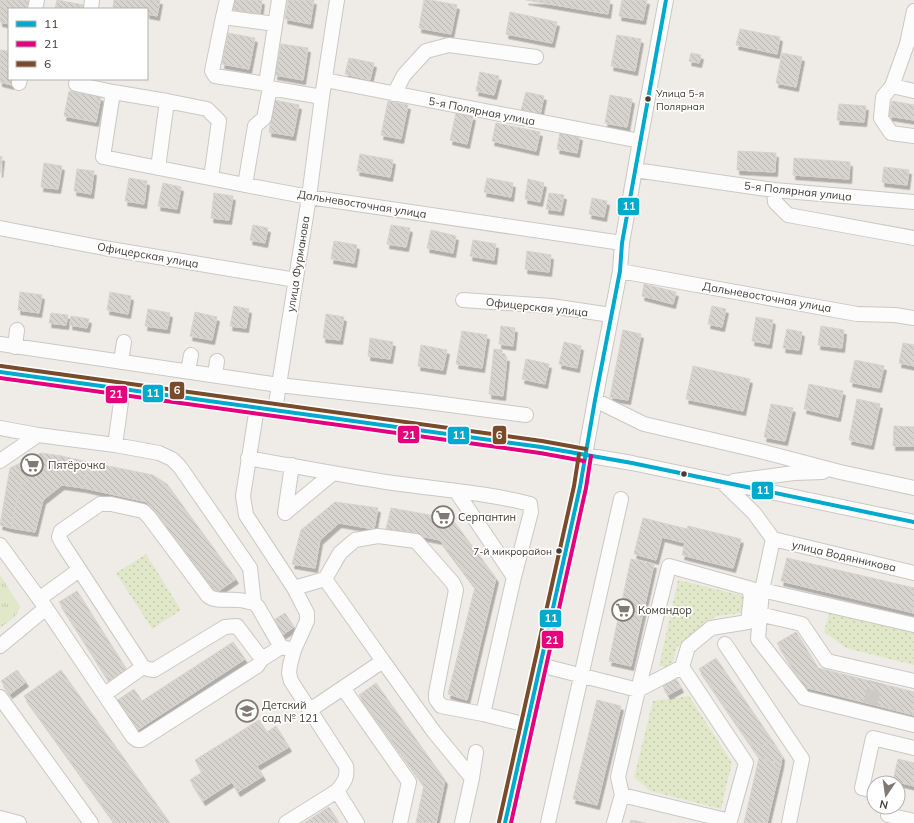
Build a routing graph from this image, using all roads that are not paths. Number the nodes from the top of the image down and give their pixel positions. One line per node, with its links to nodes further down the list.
1 (227, 0): 6 (street)
2 (279, 0): 7 (street)
3 (337, 0): 10 (street, улица Фурманова)
4 (666, 0): 19 (street)
5 (914, 11): 12 (street)
6 (223, 17): 7 (street); 11 (street)
7 (275, 24): 11 (street)
8 (536, 58): 15 (street)
9 (77, 80): 14 (street)
10 (325, 80): 15 (street, 5-я Полярная улица); 16 (street, улица Фурманова)
11 (268, 86): 16 (street); 23 (street)
12 (892, 86): 13 (street); 18 (street)
13 (914, 91)
14 (113, 92): 17 (street); 20 (street, Дальневосточная улица)
15 (394, 94): 19 (street, 5-я Полярная улица)
16 (322, 97): 25 (street, улица Фурманова)
17 (167, 102): 20 (street); 22 (street)
18 (914, 136)
19 (640, 141): 21 (street)
20 (158, 168): 22 (street, Дальневосточная улица)
21 (635, 170): 24 (street, 5-я Полярная улица); 29 (street)
22 (211, 178): 23 (street, Дальневосточная улица)
23 (245, 185): 25 (street, Дальневосточная улица)
24 (774, 190): 26 (street, 5-я Полярная улица); 28 (street)
25 (309, 197): 29 (street, Дальневосточная улица); 31 (street, улица Фурманова)
26 (914, 202)
27 (0, 228): 31 (street, Офицерская улица)
28 (914, 238)
29 (622, 243): 30 (street)
30 (620, 271): 33 (street); 34 (street, Дальневосточная улица)
31 (296, 280): 45 (street, улица Фурманова)
32 (464, 300): 33 (street, Офицерская улица)
33 (611, 315): 47 (street)
34 (914, 318)
35 (17, 330): 38 (street)
36 (124, 342): 41 (street)
37 (0, 344): 38 (street)
38 (15, 347): 41 (street)
39 (191, 355): 42 (street)
40 (217, 361): 44 (street)
41 (121, 362): 42 (street)
42 (188, 371): 44 (street)
43 (0, 372): 46 (main road)
44 (215, 375): 45 (street)
45 (279, 385): 49 (street, улица Фурманова); 50 (street)
46 (123, 388): 48 (main road); 53 (street)
47 (595, 400): 54 (street); 58 (street)
48 (257, 407): 49 (main road); 55 (street)
49 (275, 410): 54 (main road)
50 (526, 415)
51 (0, 428): 52 (street)
52 (38, 435): 53 (street); 56 (street)
53 (115, 445): 74 (street)
54 (585, 455): 60 (street); 83 (main road)
55 (248, 458): 57 (street); 71 (street)
56 (0, 461)
57 (292, 465): 59 (street); 59 (street)
58 (840, 472): 60 (street); 61 (street)
59 (333, 473): 62 (street)
60 (722, 482): 64 (street); 65 (street)
61 (914, 488)
62 (456, 491): 69 (street); 69 (street)
63 (621, 499): 86 (street)
64 (914, 522)
65 (773, 539): 68 (street, улица Водянникова); 73 (street)
66 (0, 545): 75 (street)
67 (79, 570): 74 (street); 75 (street); 84 (street)
68 (914, 573)
69 (514, 577): 93 (street)
70 (325, 579): 71 (street); 82 (street); 93 (street)
71 (294, 588): 80 (street)
72 (748, 588): 73 (street); 85 (street); 89 (street)
73 (762, 590): 76 (street); 77 (street)
74 (254, 603): 80 (street)
75 (43, 604): 79 (street); 90 (street)
76 (760, 614): 87 (street); 95 (street)
77 (914, 625)
78 (725, 644): 114 (street)
79 (0, 646)
80 (288, 648): 81 (street); 92 (street)
81 (262, 659): 84 (street); 90 (street)
82 (383, 662): 88 (street); 98 (street)
83 (540, 665): 86 (street); 94 (main road)
84 (143, 667): 90 (street)
85 (682, 667): 89 (street); 101 (street)
86 (582, 676): 89 (street); 112 (street)
87 (914, 682)
88 (343, 688): 92 (street); 109 (street)
89 (638, 690): 101 (street)
90 (105, 694)
91 (0, 697): 106 (street)
92 (310, 710): 100 (street)
93 (483, 714): 94 (street)
94 (527, 725): 111 (main road)
95 (914, 725)
96 (914, 748): 99 (street)
97 (476, 752): 98 (street)
98 (472, 778): 110 (street)
99 (866, 789)
100 (337, 792): 107 (street); 108 (street)
101 (622, 795): 113 (street)
102 (888, 815): 104 (street)
103 (0, 818): 105 (street)
104 (914, 821)
105 (19, 823)
106 (91, 823)
107 (286, 823)
108 (357, 823)
109 (400, 823)
110 (462, 823)
111 (505, 823)
112 (548, 823)
113 (614, 823)
114 (789, 823)

